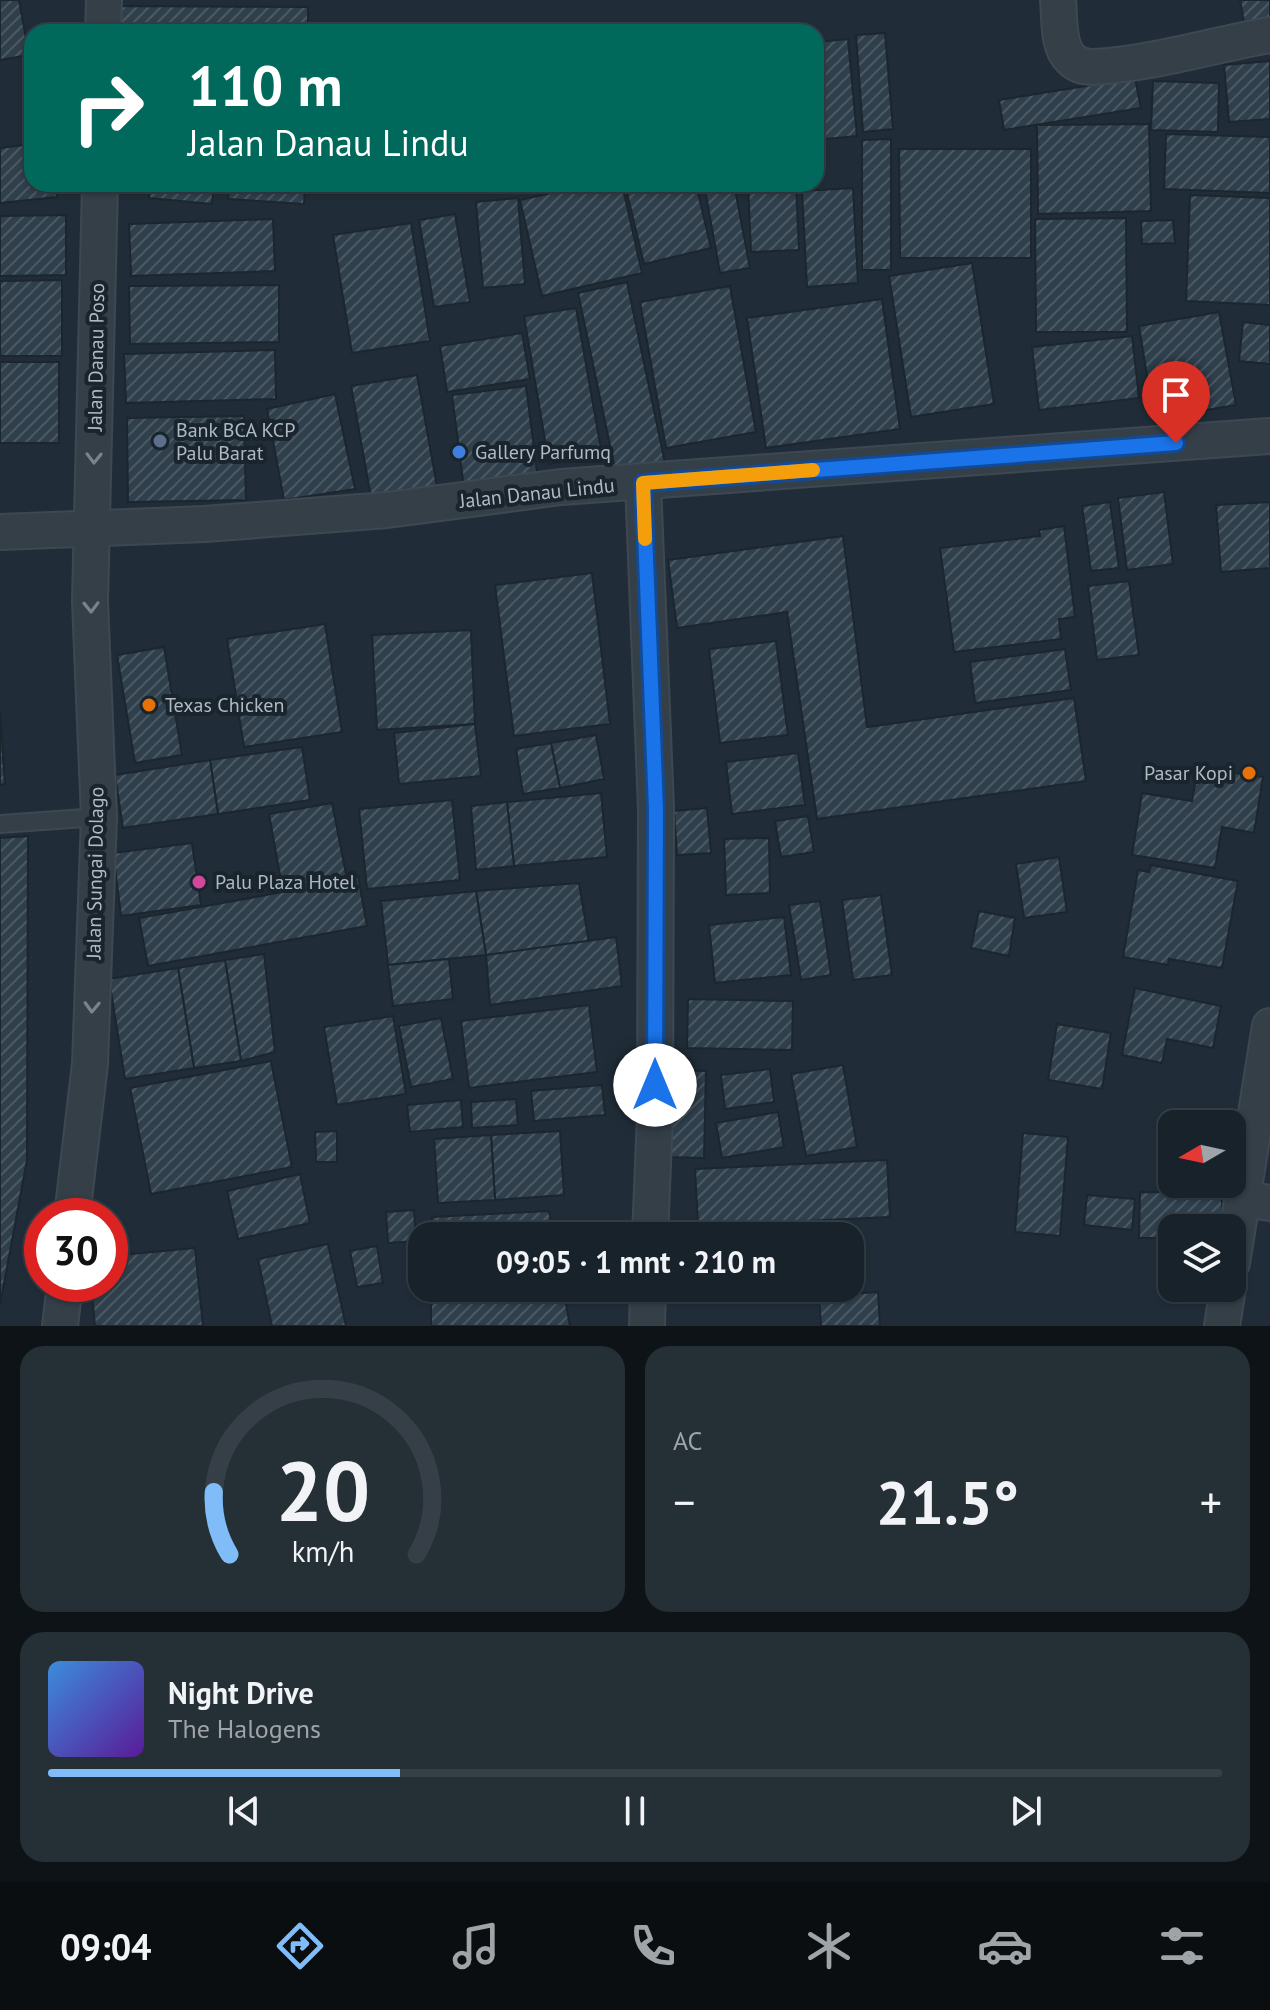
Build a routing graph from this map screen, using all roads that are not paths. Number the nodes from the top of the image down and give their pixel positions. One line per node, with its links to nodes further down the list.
1 (104, 0): 3 (street)
2 (1058, 0): 4 (street)
3 (103, 24)
4 (1270, 35)
5 (100, 192): 8 (street, Jalan Danau Poso, one-way to 8)
6 (1270, 436): 7 (street, Jalan Danau Lindu)
7 (643, 483): 8 (street, Jalan Danau Lindu); 15 (street)
8 (92, 529): 9 (street, Jalan Danau Lindu); 10 (street, Jalan Sungai Dolago, one-way to 10)
9 (0, 532)
10 (99, 817): 11 (lane); 13 (street, Jalan Sungai Dolago, one-way to 13)
11 (0, 824)
12 (1270, 1026): 14 (street)
13 (74, 1198)
14 (1256, 1201): 16 (street)
15 (651, 1222)
16 (1246, 1227)
17 (63, 1302): 20 (street)
18 (648, 1302): 21 (street)
19 (1226, 1302): 22 (street)
20 (60, 1326)
21 (647, 1326)
22 (1222, 1326)

